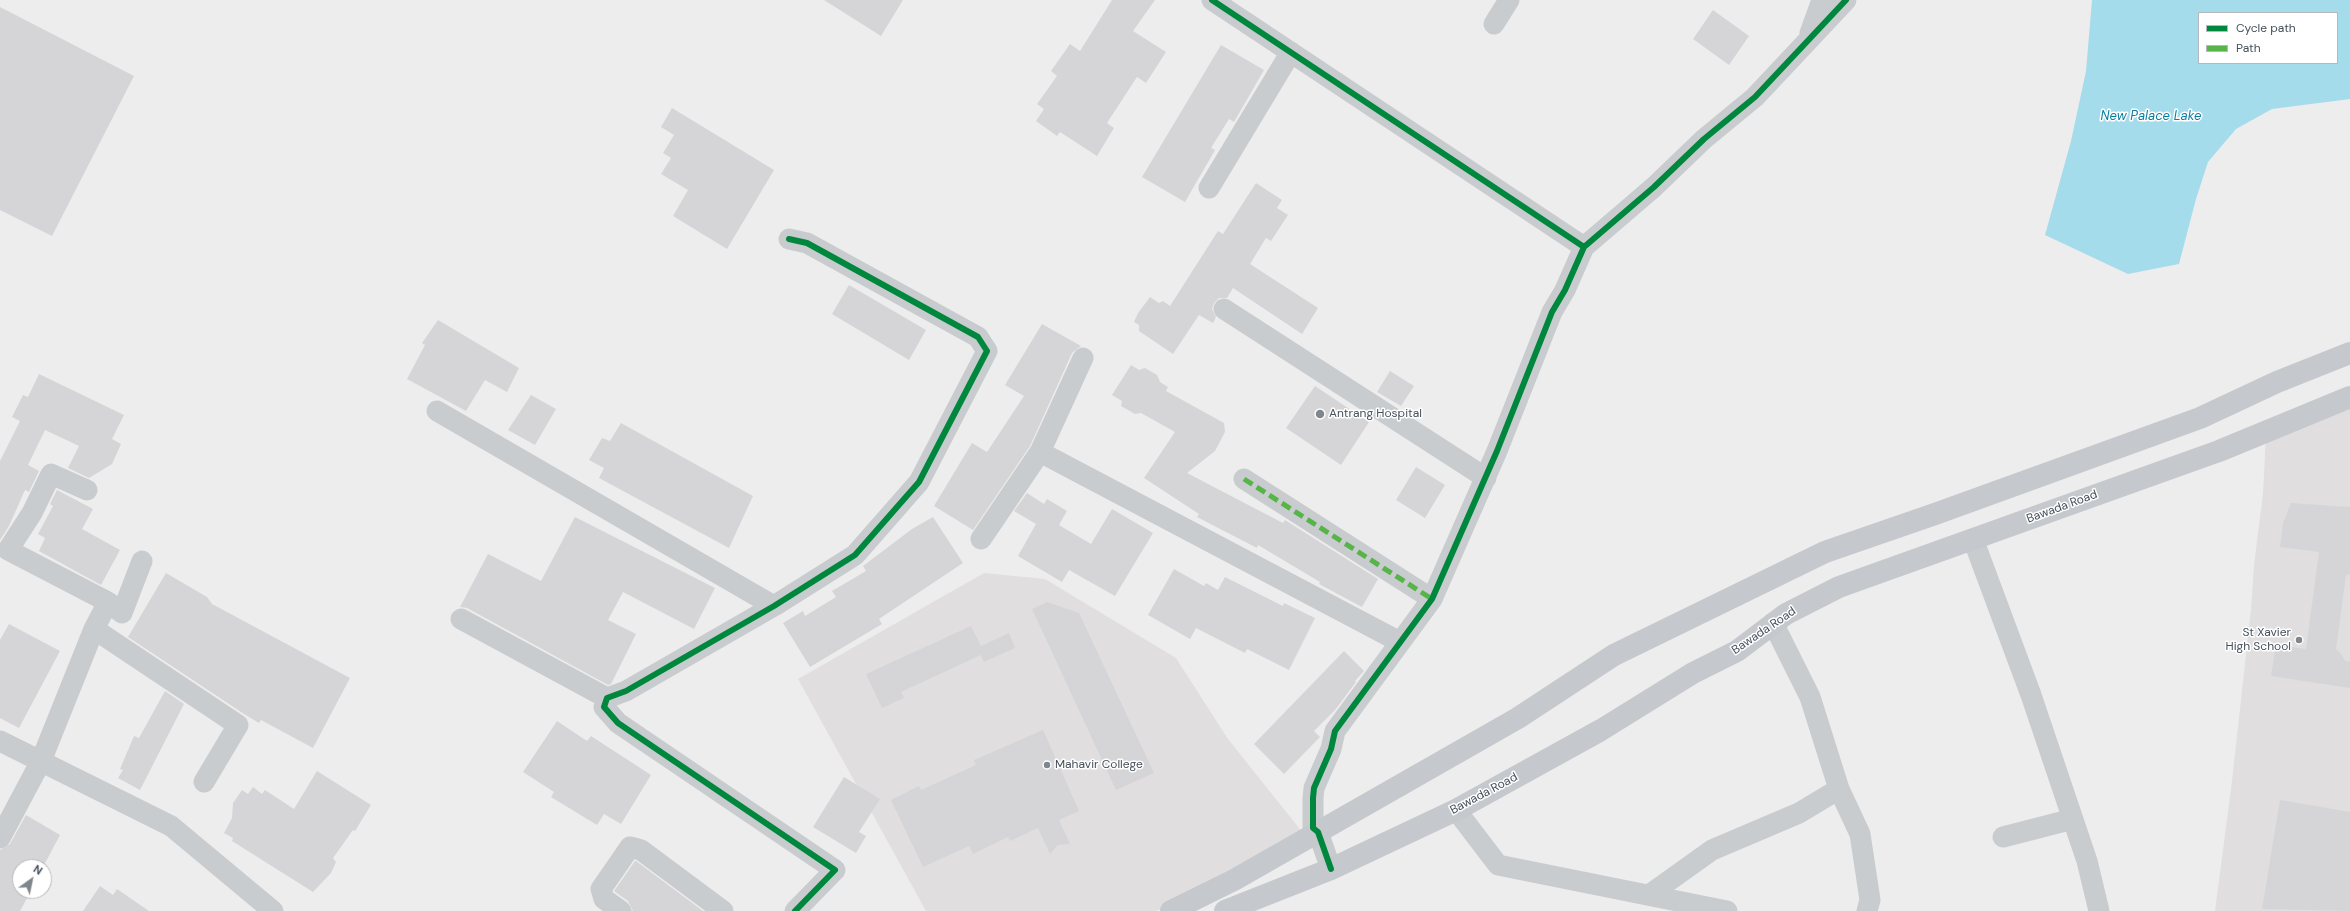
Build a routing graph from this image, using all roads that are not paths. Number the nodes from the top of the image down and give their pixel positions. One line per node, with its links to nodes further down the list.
1 (1212, 0): 7 (street)
2 (1509, 0): 5 (street)
3 (1822, 0): 6 (street)
4 (1846, 0): 6 (street)
5 (1494, 24)
6 (1808, 39): 10 (street)
7 (1291, 52): 8 (street); 10 (street)
8 (1209, 188)
9 (789, 238): 25 (street)
10 (1584, 247): 17 (street)
11 (1224, 309): 17 (street)
12 (2350, 353): 37 (main road)
13 (1083, 358): 16 (street)
14 (2350, 397): 21 (main road, Bawada Road)
15 (437, 411): 25 (street)
16 (1040, 452): 20 (street); 29 (street)
17 (1486, 478): 23 (street)
18 (1244, 479): 23 (street)
19 (87, 490): 24 (street)
20 (981, 538)
21 (1973, 539): 27 (main road, Bawada Road); 36 (street)
22 (142, 561): 24 (street)
23 (1432, 599): 29 (street)
24 (108, 602): 28 (street)
25 (774, 606): 30 (street)
26 (461, 619): 30 (street)
27 (1773, 623): 34 (street); 35 (main road, Bawada Road)
28 (94, 629): 32 (street); 33 (street)
29 (1400, 642): 37 (street)
30 (607, 698): 46 (street)
31 (0, 741): 32 (street)
32 (41, 761): 39 (street); 43 (street)
33 (204, 782)
34 (1839, 789): 41 (street); 49 (street)
35 (1456, 810): 40 (main road, Bawada Road); 41 (street)
36 (2073, 819): 38 (street); 50 (street)
37 (1318, 832): 40 (street); 42 (main road)
38 (2003, 837)
39 (0, 838)
40 (1331, 869): 47 (main road, Bawada Road)
41 (1649, 895): 48 (street)
42 (1188, 908)
43 (273, 911)
44 (621, 911): 45 (street)
45 (723, 911)
46 (795, 911)
47 (1225, 911)
48 (1727, 911)
49 (1867, 911)
50 (2099, 911)

